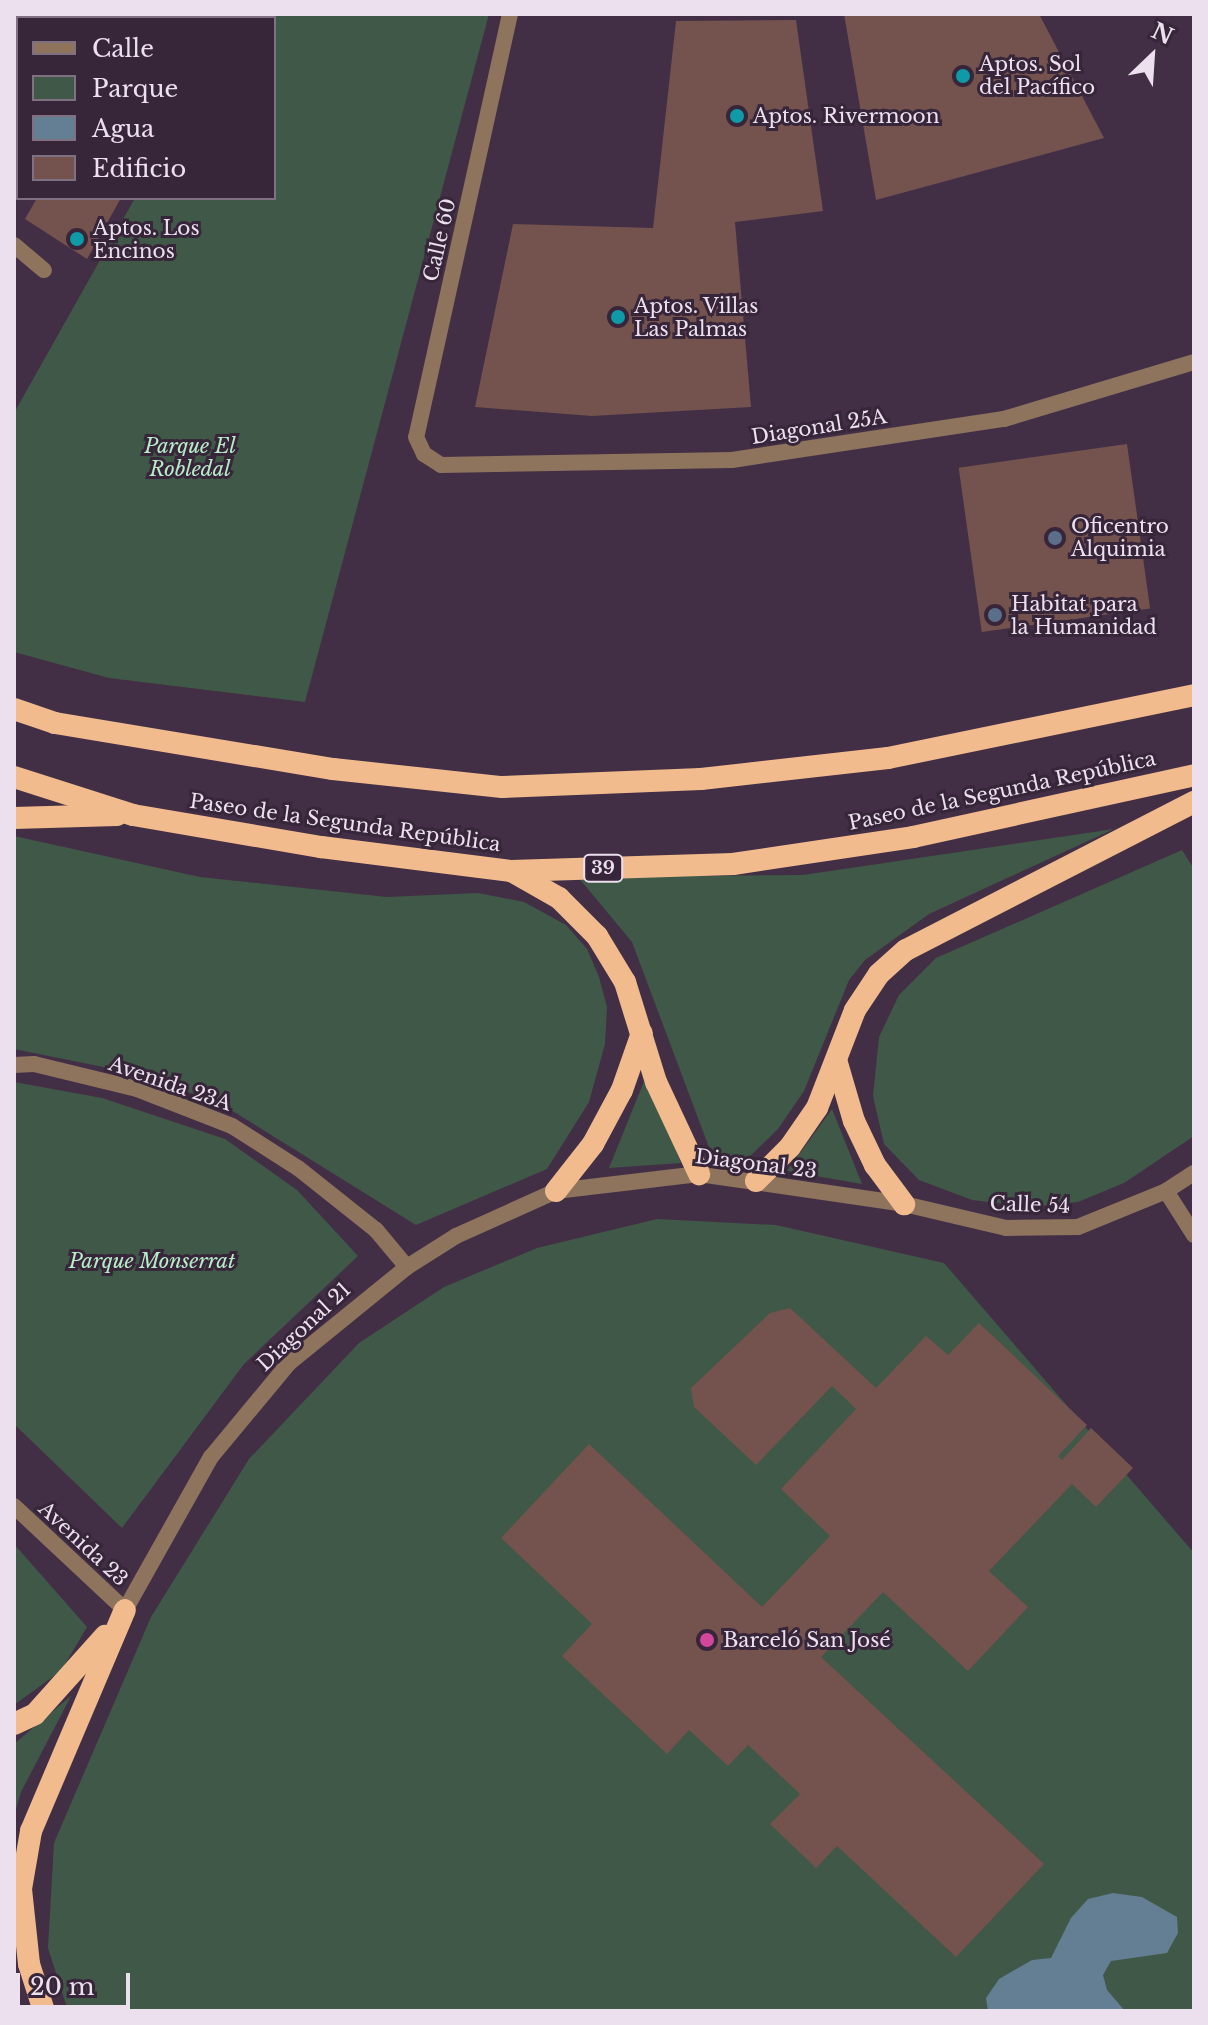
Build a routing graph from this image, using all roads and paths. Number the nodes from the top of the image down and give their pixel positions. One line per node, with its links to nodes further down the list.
1 (510, 14): 5 (street, Calle 60)
2 (14, 245): 3 (street)
3 (44, 270)
4 (1194, 362): 5 (street, Diagonal 25A)
5 (441, 465)
6 (1194, 695): 7 (highway)
7 (14, 707)
8 (1194, 775): 13 (highway, Paseo de la Segunda República / 39)
9 (14, 777): 11 (highway, Paseo de la Segunda República / 39)
10 (1194, 802): 15 (highway)
11 (133, 815): 12 (highway); 13 (highway, Paseo de la Segunda República / 39)
12 (14, 818)
13 (511, 871): 14 (highway)
14 (642, 1033): 18 (highway); 20 (highway)
15 (837, 1063): 19 (highway); 22 (highway)
16 (14, 1065): 24 (street, Avenida 23A)
17 (1194, 1173): 21 (street, Calle 54)
18 (699, 1174): 19 (street, Diagonal 23); 20 (street, Diagonal 23)
19 (756, 1181): 22 (street, Diagonal 23)
20 (556, 1191): 24 (street, Diagonal 21)
21 (1166, 1191): 22 (street, Calle 54); 23 (street)
22 (904, 1204)
23 (1194, 1235)
24 (407, 1267): 26 (street, Diagonal 21)
25 (14, 1506): 26 (street, Avenida 23)
26 (125, 1610): 27 (highway); 28 (highway)
27 (14, 1724)
28 (44, 2011)

